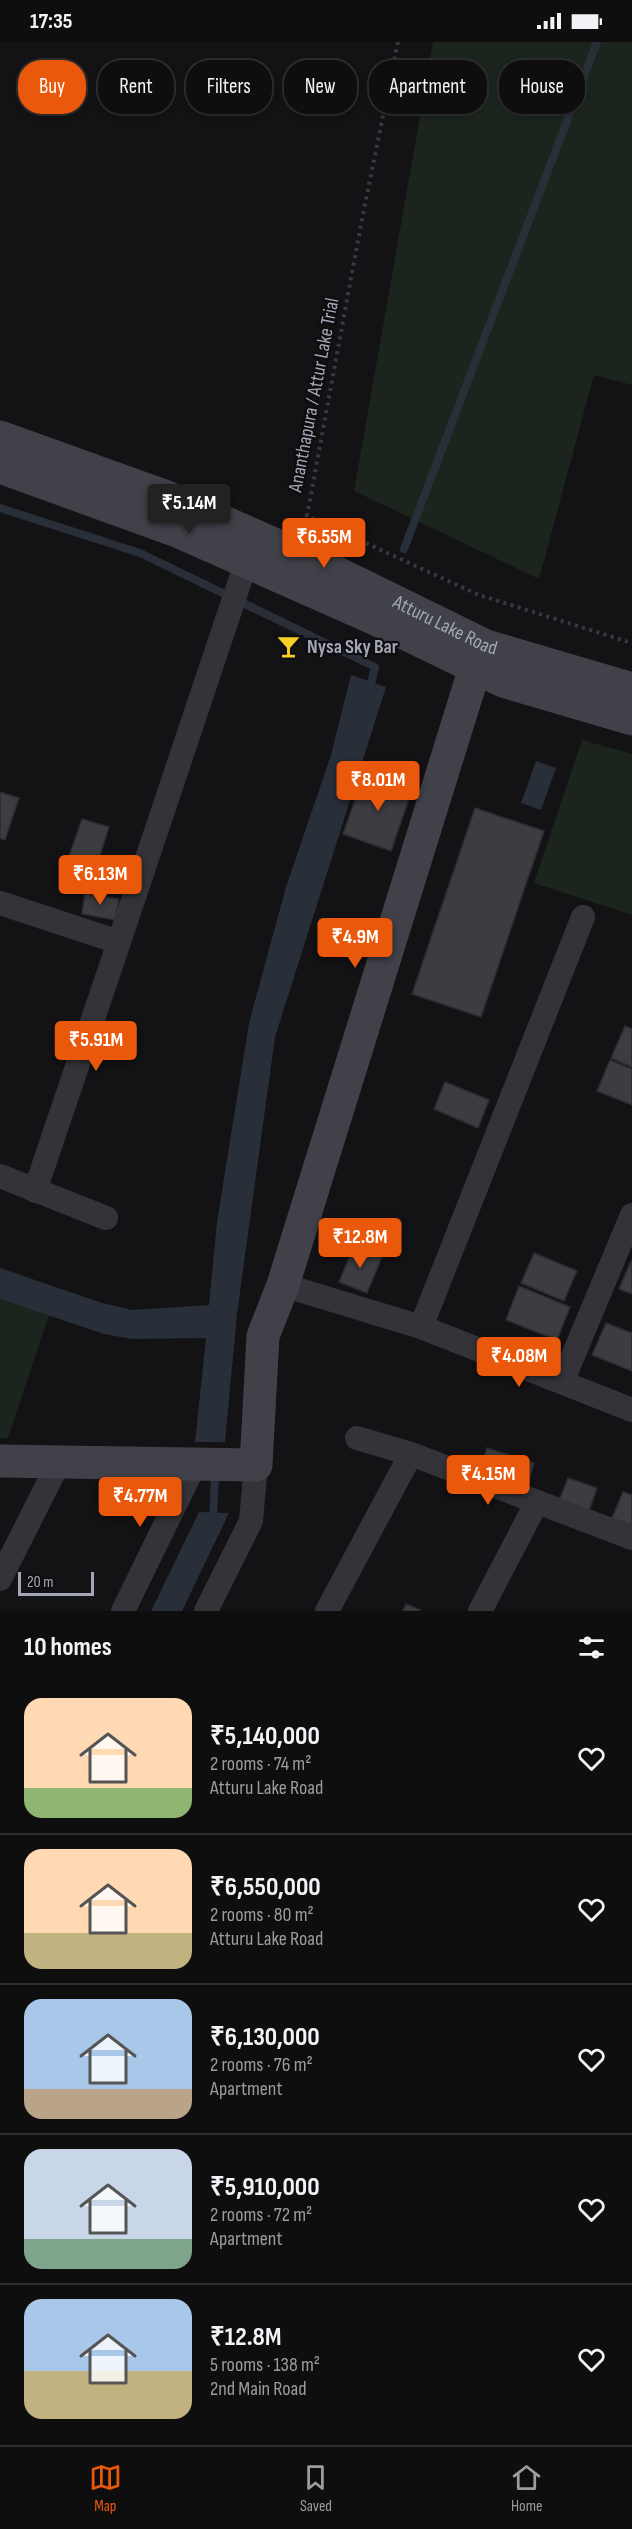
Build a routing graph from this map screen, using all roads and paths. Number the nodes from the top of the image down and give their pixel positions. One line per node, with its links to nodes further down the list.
1 (398, 42): 5 (path, Ananthapura / Attur Lake Trial)
2 (0, 437): 4 (street, Atturu Lake Road)
3 (0, 467): 4 (street, Atturu Lake Road)
4 (251, 549): 6 (street, Atturu Lake Road); 7 (street, Atturu Lake Road); 11 (street)
5 (632, 643)
6 (475, 668): 8 (street, Atturu Lake Road); 16 (street)
7 (632, 689)
8 (632, 719)
9 (0, 903): 11 (street)
10 (584, 917): 17 (street)
11 (120, 942): 13 (street)
12 (0, 1176): 13 (street)
13 (35, 1191): 15 (street)
14 (632, 1215): 18 (street)
15 (106, 1218)
16 (283, 1285): 17 (street); 25 (street)
17 (421, 1327): 18 (street)
18 (562, 1382): 19 (street)
19 (632, 1410)
20 (357, 1438): 21 (street)
21 (411, 1454): 26 (street); 31 (street)
22 (0, 1461): 23 (street)
23 (59, 1462): 24 (street); 28 (street)
24 (195, 1464): 25 (street); 29 (street)
25 (256, 1465): 30 (street)
26 (537, 1502): 27 (street); 32 (street)
27 (632, 1538)
28 (0, 1580)
29 (123, 1611)
30 (206, 1611)
31 (327, 1611)
32 (480, 1611)

